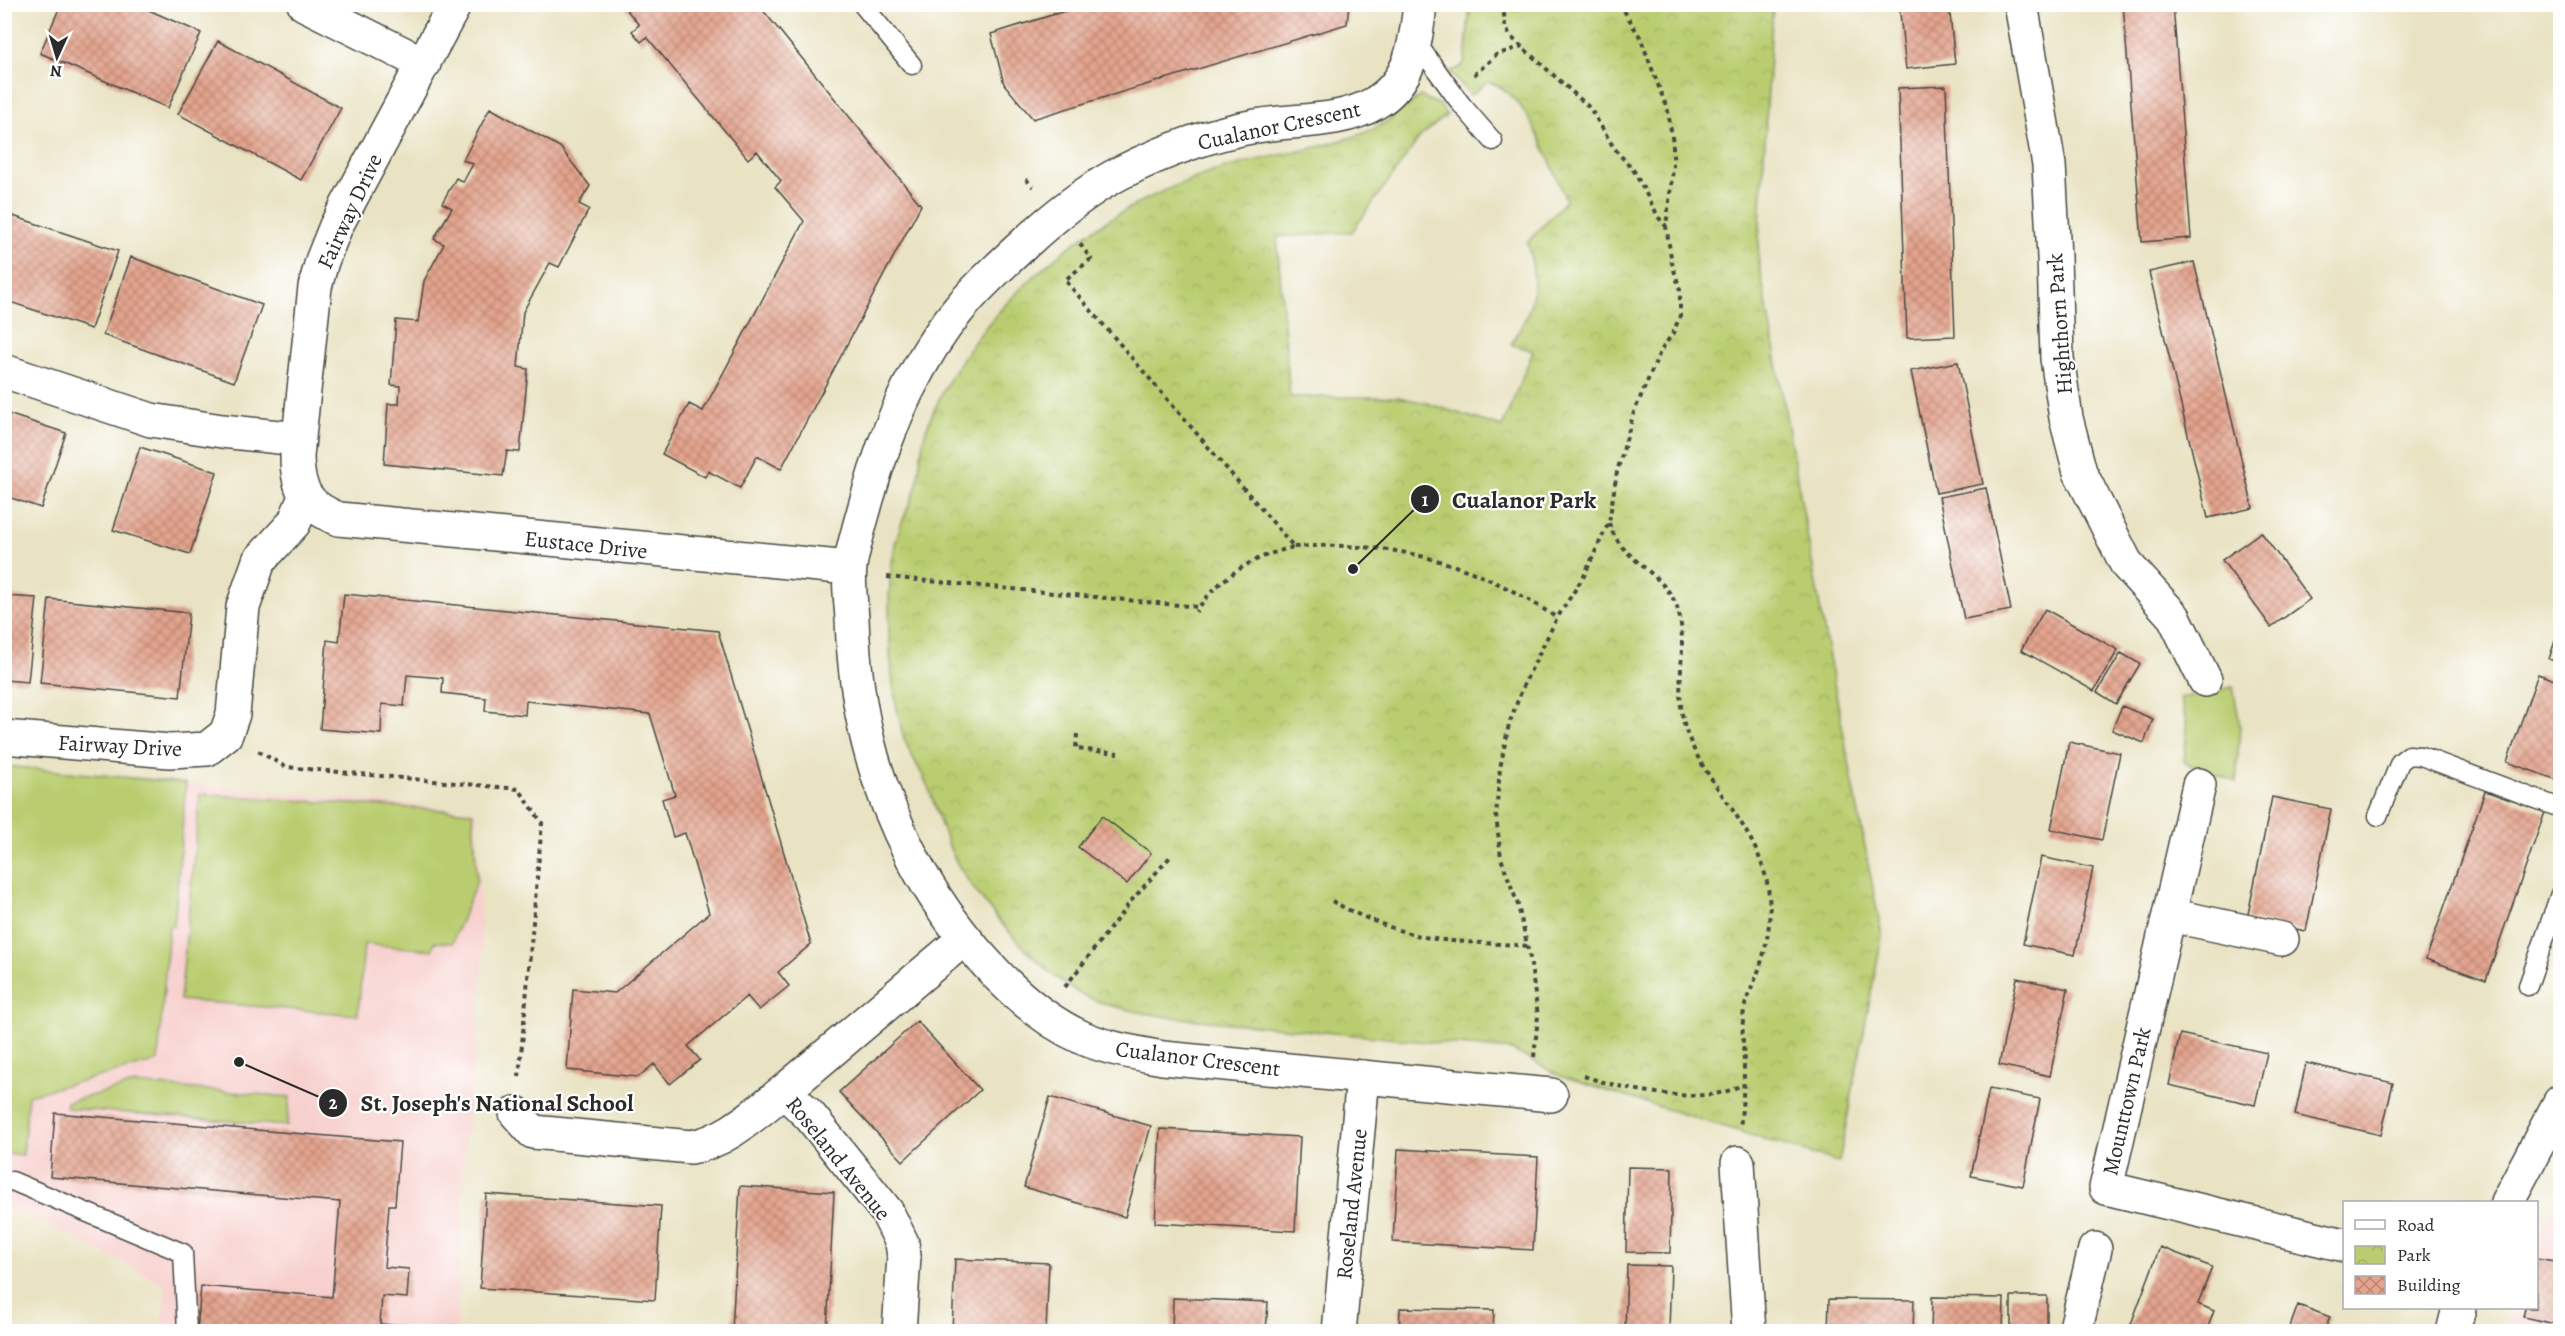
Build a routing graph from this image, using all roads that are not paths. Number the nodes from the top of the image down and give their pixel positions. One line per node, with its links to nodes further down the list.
1 (304, 4): 7 (street)
2 (455, 4): 7 (street, Fairway Drive)
3 (862, 4): 8 (lane)
4 (1420, 4): 6 (street, Cualanor Crescent)
5 (2021, 4): 14 (street, Highthorn Park)
6 (1416, 42): 9 (lane); 13 (street, Cualanor Crescent)
7 (424, 64): 11 (street, Fairway Drive)
8 (912, 65)
9 (1493, 141)
10 (4, 371): 11 (street)
11 (298, 440): 12 (street, Fairway Drive)
12 (314, 505): 13 (street, Eustace Drive); 15 (street, Fairway Drive)
13 (850, 572): 21 (street, Cualanor Crescent)
14 (2205, 680)
15 (4, 737)
16 (2199, 785): 20 (street, Mounttown Park)
17 (2560, 808): 18 (lane)
18 (2378, 816)
19 (2560, 894): 23 (lane)
20 (2169, 915): 22 (street); 32 (street, Mounttown Park)
21 (965, 938): 24 (street, Cualanor Crescent); 25 (street, Roseland Avenue)
22 (2282, 939)
23 (2528, 986)
24 (1363, 1077): 26 (street, Cualanor Crescent); 37 (street, Roseland Avenue)
25 (784, 1091): 28 (street, Roseland Avenue); 36 (street, Roseland Avenue)
26 (1551, 1095)
27 (2560, 1102): 31 (street)
28 (516, 1113)
29 (1739, 1147): 38 (street)
30 (4, 1181): 35 (lane)
31 (2508, 1201)
32 (2343, 1245)
33 (2095, 1250): 39 (street)
34 (2459, 1309): 40 (street)
35 (187, 1332)
36 (899, 1332)
37 (1339, 1332)
38 (1749, 1332)
39 (2075, 1332)
40 (2453, 1332)

